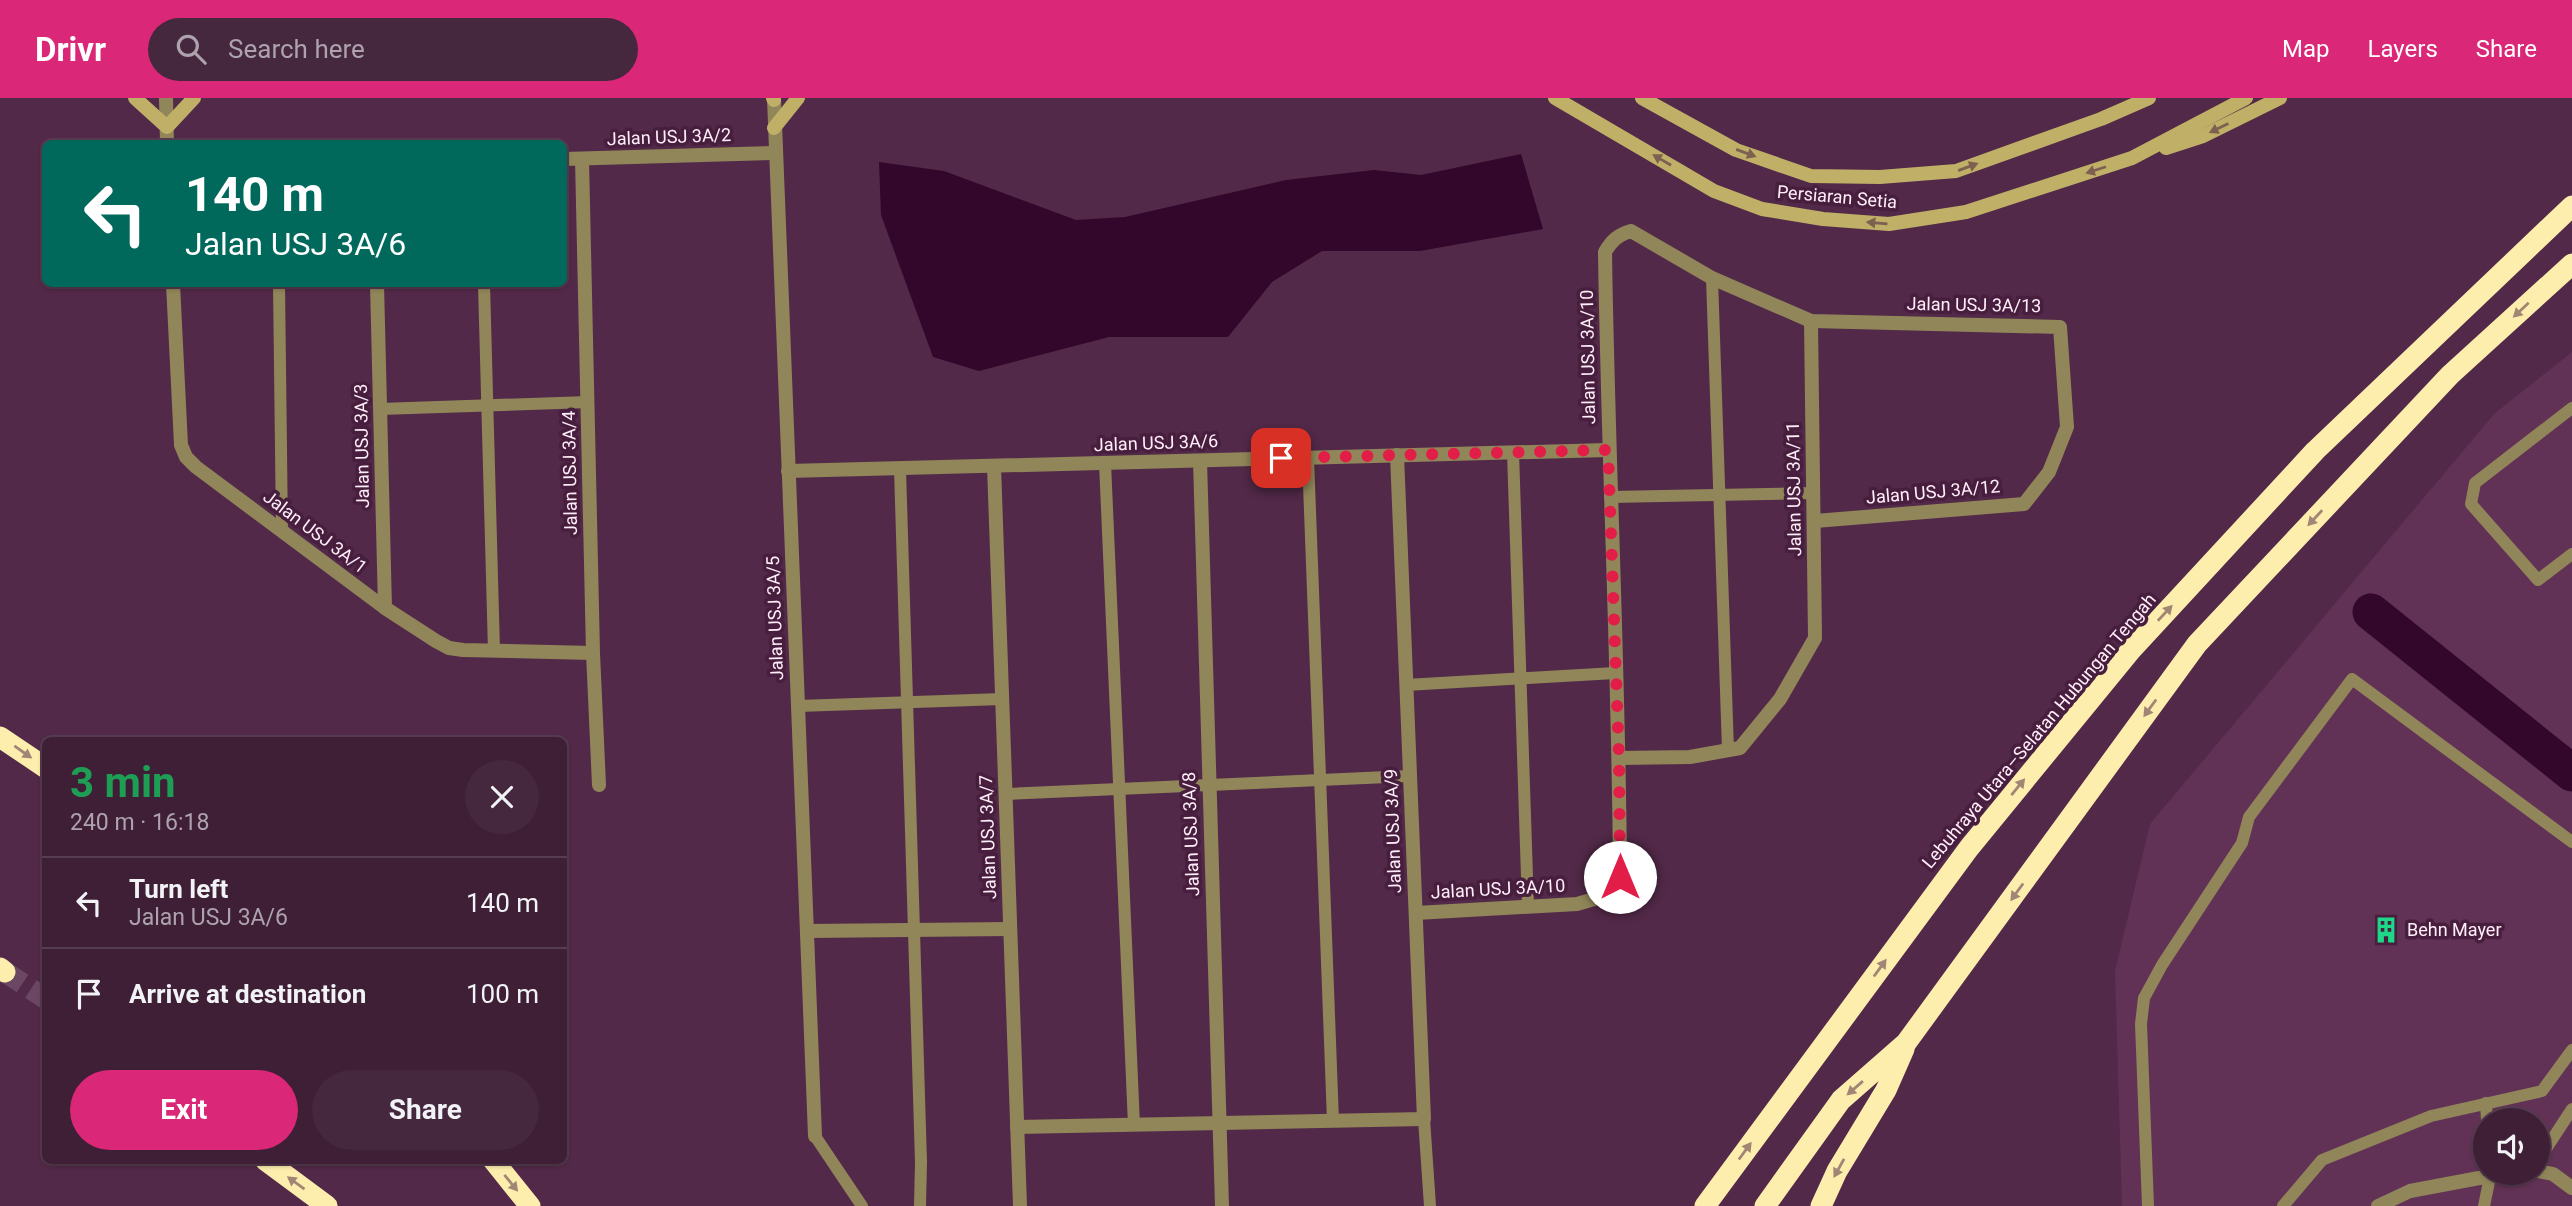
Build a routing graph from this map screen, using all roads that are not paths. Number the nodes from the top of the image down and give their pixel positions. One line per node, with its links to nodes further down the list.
1 (135, 98): 11 (main road)
2 (166, 98): 11 (street)
3 (194, 98): 11 (main road)
4 (798, 98): 12 (main road)
5 (1555, 98): 15 (main road, Persiaran Setia, one-way to 5)
6 (1642, 98): 7 (main road, Persiaran Setia, one-way to 7)
7 (2149, 98)
8 (2246, 98): 15 (main road, Persiaran Setia)
9 (2280, 98): 15 (main road, one-way to 15)
10 (773, 99): 12 (street, Jalan USJ 3A/5)
11 (167, 127): 13 (street)
12 (774, 128): 14 (street, Jalan USJ 3A/5)
13 (167, 140)
14 (775, 153): 17 (street, Jalan USJ 3A/2); 39 (street, Jalan USJ 3A/5)
15 (2132, 158)
16 (567, 159): 17 (street, Jalan USJ 3A/2)
17 (582, 159): 26 (street, Jalan USJ 3A/4)
18 (2572, 206): 96 (highway, Lebuhraya Utara–Selatan Hubungan Tengah, one-way to 18)
19 (2572, 264): 71 (highway, one-way to 71)
20 (1712, 278): 25 (street); 31 (street, Jalan USJ 3A/10); 41 (lane)
21 (173, 287): 44 (street, Jalan USJ 3A/1)
22 (279, 287): 44 (lane)
23 (377, 287): 30 (street, Jalan USJ 3A/3)
24 (485, 287): 28 (lane)
25 (1811, 321): 27 (street, Jalan USJ 3A/13); 40 (street, Jalan USJ 3A/11)
26 (588, 402): 28 (lane); 48 (street, Jalan USJ 3A/4)
27 (2064, 402): 43 (street, Jalan USJ 3A/12)
28 (488, 405): 30 (lane); 47 (lane)
29 (2572, 408): 45 (lane)
30 (380, 409): 46 (street, Jalan USJ 3A/3)
31 (1608, 450): 32 (street, Jalan USJ 3A/6); 42 (street, Jalan USJ 3A/10)
32 (1513, 452): 33 (street, Jalan USJ 3A/6); 50 (lane)
33 (1397, 455): 34 (street, Jalan USJ 3A/6); 51 (street, Jalan USJ 3A/9)
34 (1308, 458): 35 (street, Jalan USJ 3A/6); 60 (lane)
35 (1200, 461): 36 (street, Jalan USJ 3A/6); 62 (street, Jalan USJ 3A/8)
36 (1105, 463): 37 (street, Jalan USJ 3A/6); 63 (lane)
37 (994, 466): 38 (street, Jalan USJ 3A/6); 52 (street, Jalan USJ 3A/7)
38 (900, 469): 39 (street, Jalan USJ 3A/6); 53 (lane)
39 (788, 471): 54 (street, Jalan USJ 3A/5)
40 (1813, 493): 41 (lane); 43 (street, Jalan USJ 3A/11)
41 (1718, 495): 42 (lane); 56 (lane)
42 (1610, 497): 49 (street, Jalan USJ 3A/10)
43 (1815, 521): 56 (street, Jalan USJ 3A/11)
44 (282, 531): 46 (street, Jalan USJ 3A/1)
45 (2572, 554)
46 (385, 608): 47 (street, Jalan USJ 3A/1)
47 (494, 651): 48 (street, Jalan USJ 3A/1)
48 (593, 653): 61 (street, Jalan USJ 3A/4)
49 (1615, 673): 50 (lane); 57 (street, Jalan USJ 3A/10)
50 (1521, 678): 51 (lane); 66 (lane)
51 (1406, 685): 59 (street, Jalan USJ 3A/9)
52 (1002, 699): 53 (lane); 64 (street, Jalan USJ 3A/7)
53 (906, 702): 54 (lane); 69 (lane)
54 (798, 706): 70 (street, Jalan USJ 3A/5)
55 (0, 737): 58 (highway, one-way to 58)
56 (1728, 750): 57 (street, Jalan USJ 3A/11)
57 (1619, 758): 66 (street, Jalan USJ 3A/10)
58 (42, 765)
59 (1410, 776): 60 (lane); 67 (street, Jalan USJ 3A/9)
60 (1320, 780): 62 (lane); 77 (lane)
61 (599, 785)
62 (1209, 785): 63 (lane); 78 (street, Jalan USJ 3A/8)
63 (1121, 789): 64 (lane); 79 (lane)
64 (1006, 794): 68 (street, Jalan USJ 3A/7)
65 (2572, 842): 99 (lane)
66 (1528, 907): 67 (street, Jalan USJ 3A/10)
67 (1416, 913): 76 (street, Jalan USJ 3A/9)
68 (1010, 929): 69 (street); 80 (street, Jalan USJ 3A/7)
69 (913, 930): 70 (street); 92 (lane)
70 (807, 931): 81 (street, Jalan USJ 3A/5)
71 (1906, 1044): 97 (highway, one-way to 97); 98 (highway, one-way to 98)
72 (2572, 1050): 73 (lane)
73 (2486, 1103): 74 (lane); 100 (lane)
74 (2486, 1108)
75 (2571, 1111): 82 (lane)
76 (1424, 1119): 77 (street); 95 (lane, Jalan USJ 3A/9)
77 (1333, 1121): 78 (street)
78 (1219, 1123): 79 (street); 94 (street, Jalan USJ 3A/8)
79 (1134, 1125): 80 (street)
80 (1017, 1127): 93 (street, Jalan USJ 3A/7)
81 (815, 1136): 91 (lane)
82 (2550, 1143)
83 (270, 1164): 89 (highway, one-way to 83)
84 (496, 1164): 90 (highway, one-way to 90)
85 (2550, 1173): 88 (street)
86 (2473, 1178): 101 (street)
87 (2489, 1185): 102 (lane)
88 (2572, 1188)
89 (327, 1206)
90 (530, 1206)
91 (862, 1206)
92 (920, 1206)
93 (1020, 1206)
94 (1222, 1206)
95 (1430, 1206)
96 (1705, 1206)
97 (1765, 1206)
98 (1821, 1206)
99 (2148, 1206)
100 (2283, 1206)
101 (2378, 1206)
102 (2484, 1206)

